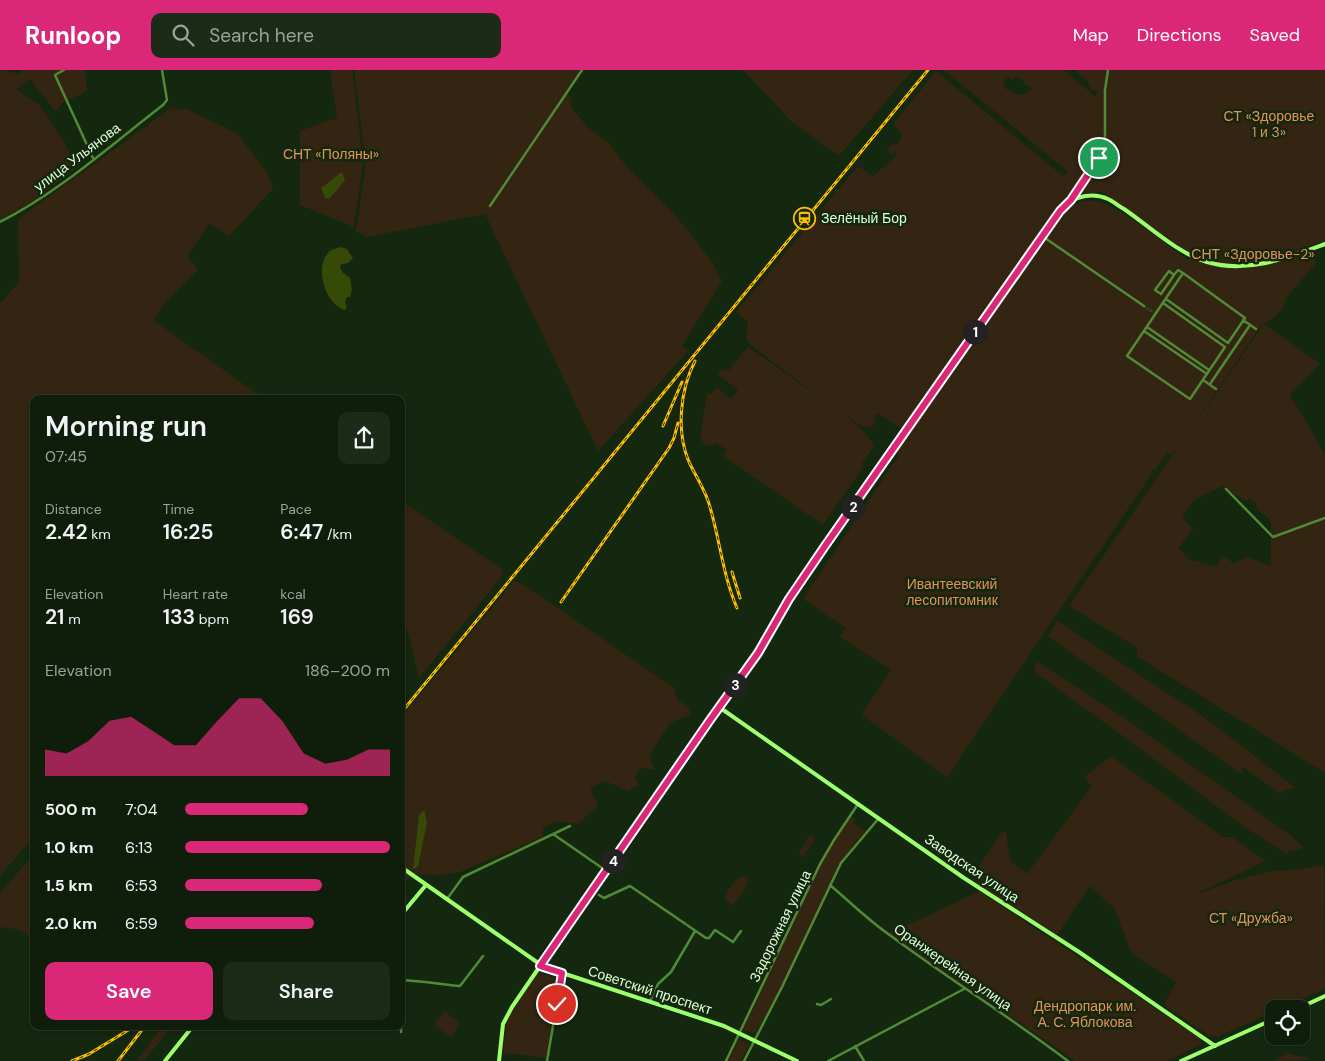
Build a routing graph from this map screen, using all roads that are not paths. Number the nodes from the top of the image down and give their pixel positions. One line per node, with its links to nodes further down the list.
1 (64, 70): 5 (street)
2 (162, 70): 5 (street, улица Ульянова)
3 (582, 70): 7 (street)
4 (1108, 70): 6 (street)
5 (93, 159): 8 (street, улица Ульянова)
6 (1071, 200): 9 (main road); 10 (main road)
7 (490, 206)
8 (0, 222)
9 (1042, 236): 15 (street); 30 (main road)
10 (1325, 244)
11 (1183, 273): 12 (street); 13 (street); 16 (street)
12 (1174, 275): 12 (street)
13 (1166, 299): 14 (street); 21 (street)
14 (1163, 303): 18 (street); 22 (street)
15 (1144, 306)
16 (1243, 320): 17 (street); 21 (street)
17 (1250, 325): 19 (street); 26 (street)
18 (1147, 327): 20 (street); 23 (street)
19 (1256, 329)
20 (1144, 331): 24 (street); 25 (street)
21 (1228, 343): 22 (street)
22 (1225, 347): 23 (street)
23 (1209, 370): 24 (street)
24 (1207, 374): 25 (street)
25 (1203, 380): 26 (street)
26 (1210, 384): 27 (street)
27 (1216, 388)
28 (1226, 489): 29 (street)
29 (1325, 518)
30 (719, 707): 31 (main road, Заводская улица); 36 (main road)
31 (858, 804): 32 (main road, Заводская улица); 56 (street, Задорожная улица)
32 (879, 818): 37 (street, Задорожная улица); 59 (main road, Заводская улица)
33 (570, 826): 34 (street)
34 (553, 834): 36 (street); 40 (street)
35 (405, 870): 38 (main road, Советский проспект)
36 (606, 871): 45 (main road)
37 (830, 884): 48 (street, Оранжерейная улица); 57 (street, Задорожная улица)
38 (426, 885): 40 (main road, Советский проспект); 41 (main road)
39 (599, 895): 42 (street)
40 (447, 899): 45 (main road, Советский проспект)
41 (405, 912)
42 (695, 931): 43 (street); 51 (street)
43 (741, 931)
44 (483, 956): 47 (street)
45 (540, 966): 46 (main road, Советский проспект); 61 (main road)
46 (562, 973): 51 (main road, Советский проспект); 62 (street)
47 (405, 980)
48 (964, 989): 58 (street); 68 (street, Оранжерейная улица)
49 (1325, 996): 52 (main road)
50 (831, 999): 53 (street)
51 (650, 1001): 56 (main road, Советский проспект)
52 (1310, 1003)
53 (817, 1004)
54 (1265, 1023): 59 (main road)
55 (190, 1030): 60 (main road)
56 (740, 1033): 57 (main road, Советский проспект); 63 (street, Задорожная улица)
57 (754, 1040): 64 (street, Задорожная улица); 65 (main road, Советский проспект)
58 (855, 1046): 66 (street); 67 (street)
59 (1215, 1046): 69 (main road)
60 (165, 1061)
61 (499, 1061)
62 (548, 1061)
63 (726, 1061)
64 (744, 1061)
65 (797, 1061)
66 (828, 1061)
67 (864, 1061)
68 (1068, 1061)
69 (1181, 1061)

